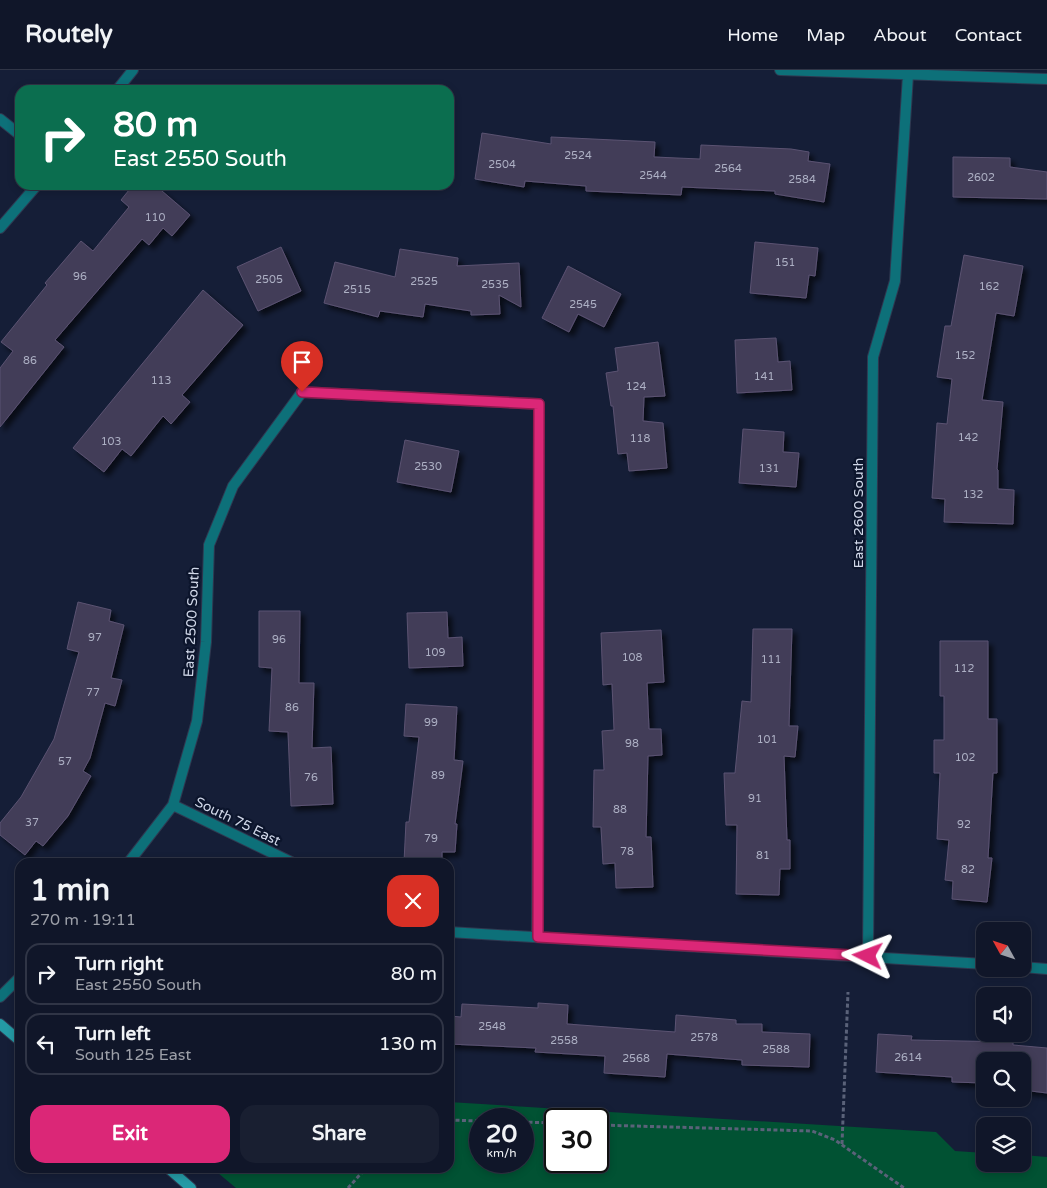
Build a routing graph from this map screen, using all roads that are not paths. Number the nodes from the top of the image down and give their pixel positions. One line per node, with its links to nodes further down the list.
1 (133, 70): 5 (street)
2 (780, 70): 3 (street)
3 (908, 75): 4 (street); 15 (street, East 2600 South)
4 (1047, 80)
5 (121, 85)
6 (0, 119): 7 (street)
7 (15, 131)
8 (33, 190): 9 (street)
9 (0, 228)
10 (173, 805): 11 (street, East 2500 South); 12 (street, South 75 East); 14 (street, East 2500 South)
11 (132, 858)
12 (283, 858)
13 (454, 932): 14 (street)
14 (538, 937): 15 (street)
15 (868, 956): 16 (street)
16 (976, 963)
17 (1031, 968): 18 (street)
18 (1047, 969)
19 (15, 982): 20 (street)
20 (0, 997)
21 (0, 1024): 22 (street)
22 (15, 1037)
23 (174, 1173): 24 (street)
24 (191, 1188)

